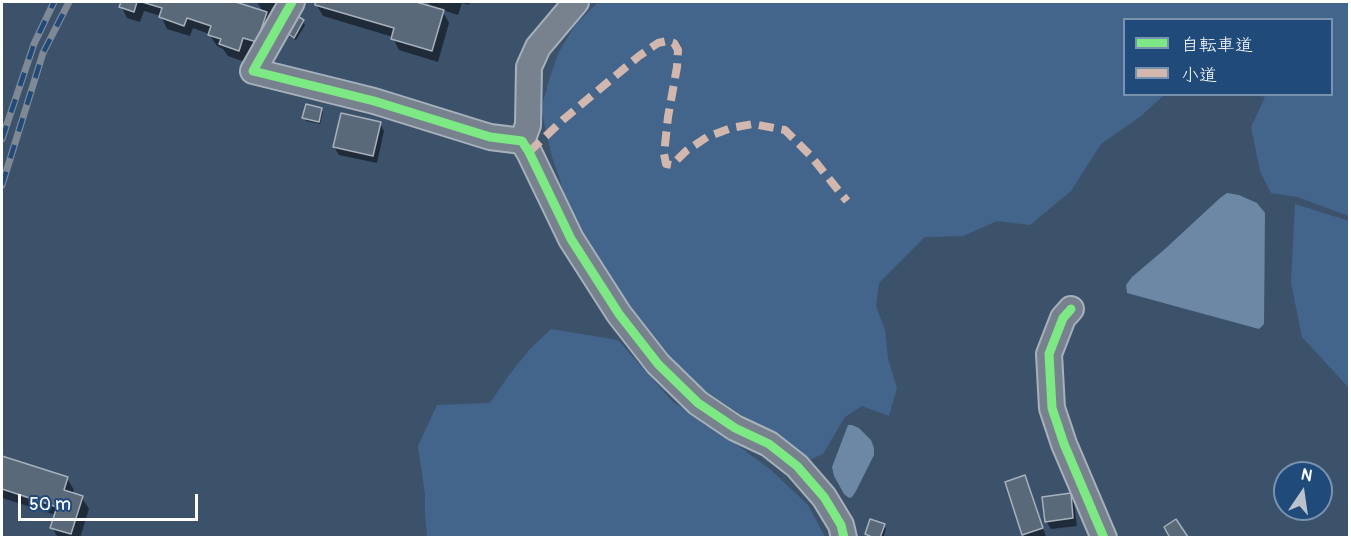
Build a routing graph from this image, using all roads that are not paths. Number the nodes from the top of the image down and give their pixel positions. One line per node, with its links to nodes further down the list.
1 (292, 2): 3 (street)
2 (576, 2): 3 (street)
3 (522, 141): 5 (street)
4 (1071, 309): 6 (street)
5 (844, 537)
6 (1104, 537)

